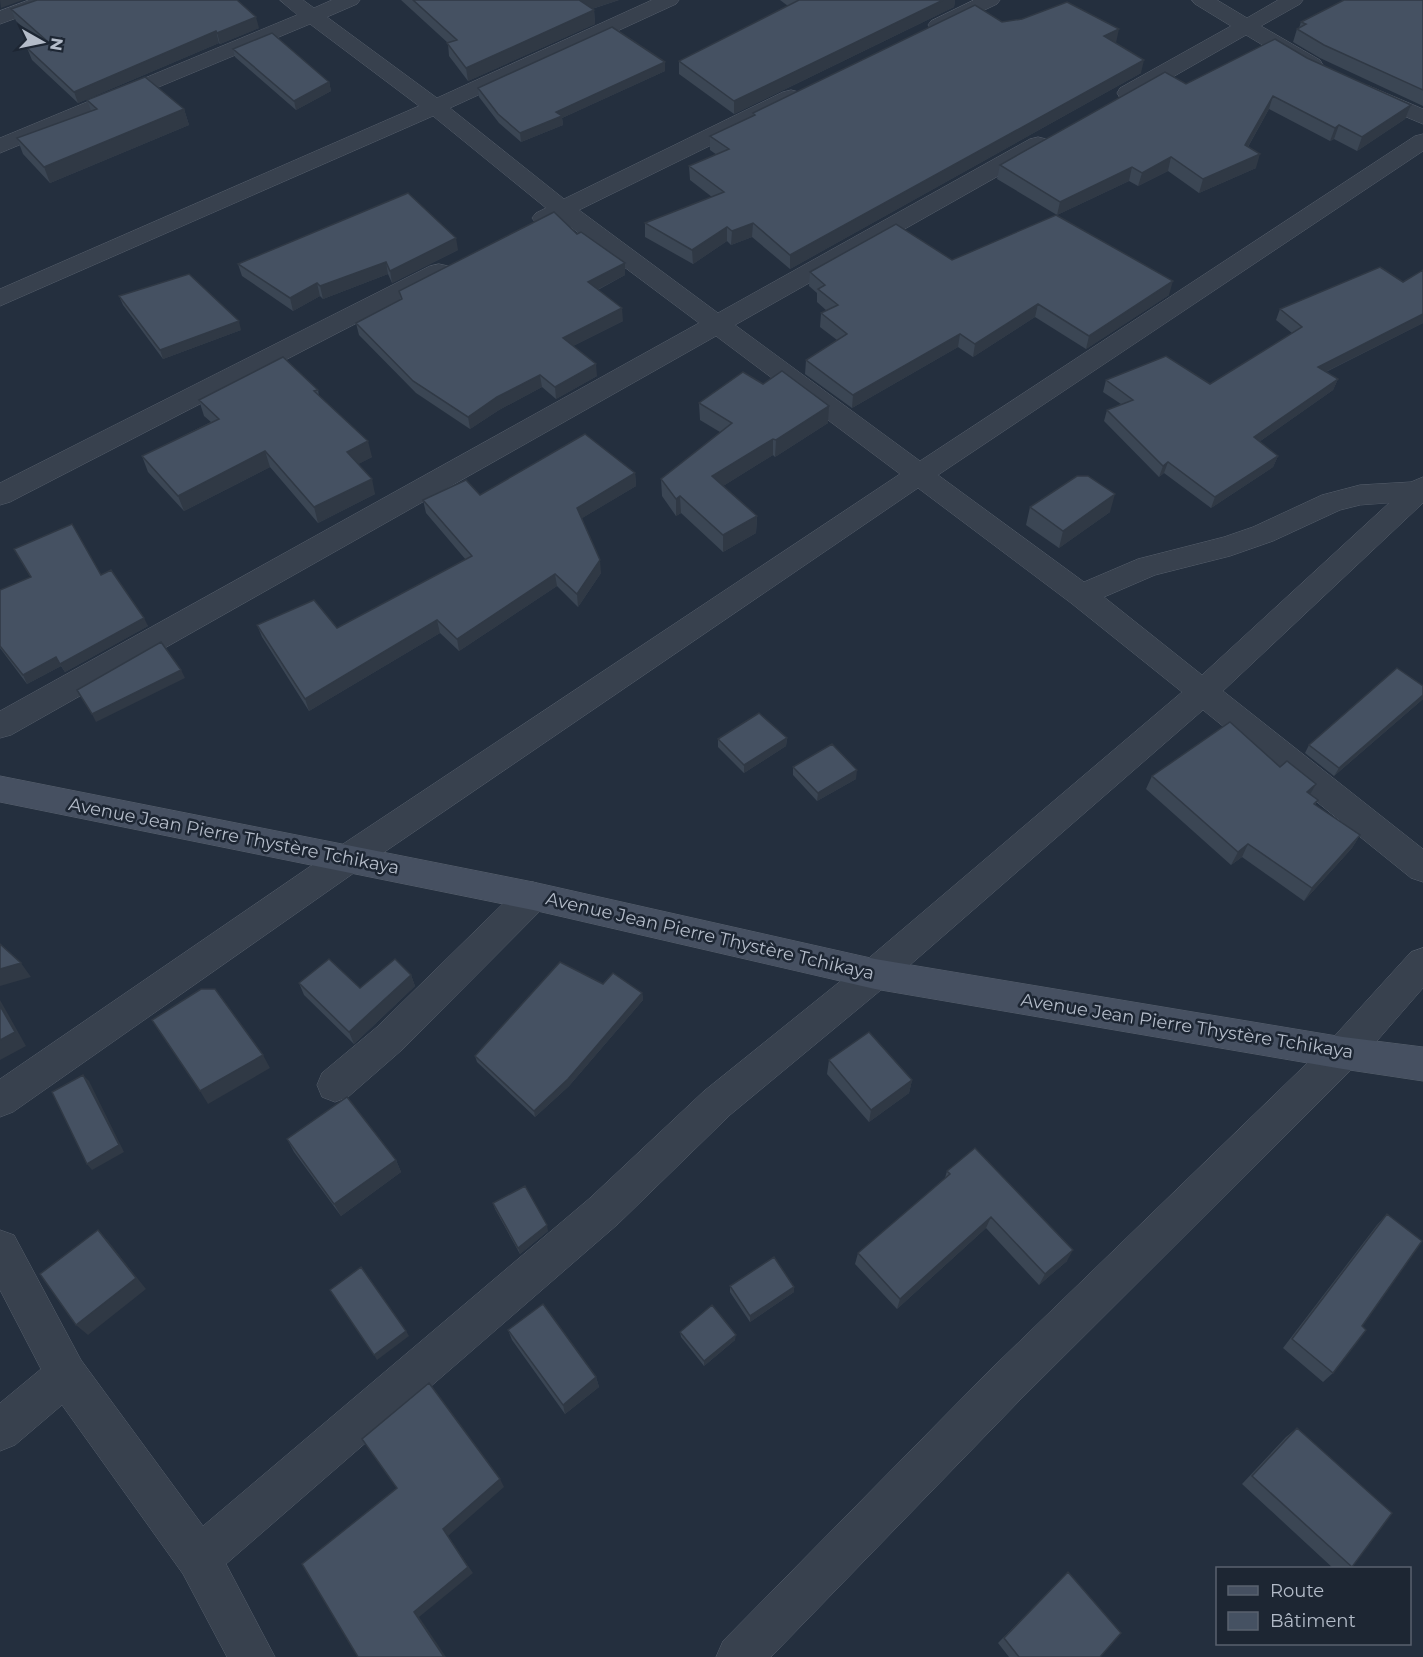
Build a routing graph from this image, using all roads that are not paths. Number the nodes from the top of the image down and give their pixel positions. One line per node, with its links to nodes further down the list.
1 (48, 0): 8 (street)
2 (350, 0): 7 (street)
3 (669, 0): 14 (street)
4 (990, 0): 10 (street)
5 (1202, 0): 9 (street)
6 (1293, 0): 9 (street)
7 (301, 8): 14 (street); 19 (street)
8 (0, 18)
9 (1248, 26): 11 (street); 15 (street)
10 (915, 36)
11 (1332, 75)
12 (1352, 85): 16 (street)
13 (808, 89): 20 (street)
14 (435, 107): 20 (street); 23 (street)
15 (1102, 108)
16 (1423, 117)
17 (1061, 131): 24 (street)
18 (1423, 141): 25 (street)
19 (0, 146)
20 (562, 209): 21 (street); 24 (street)
21 (519, 230)
22 (456, 262): 27 (street)
23 (0, 298)
24 (718, 324): 25 (street); 30 (street)
25 (918, 475): 28 (street); 32 (street)
26 (1421, 489): 28 (street); 29 (street)
27 (0, 495)
28 (1081, 595): 29 (street)
29 (1203, 692): 33 (street); 36 (street)
30 (0, 726)
31 (0, 789): 32 (street, Avenue Jean Pierre Thystère Tchikaya)
32 (350, 858): 34 (street, Avenue Jean Pierre Thystère Tchikaya); 40 (street)
33 (1423, 868)
34 (533, 896): 36 (street, Avenue Jean Pierre Thystère Tchikaya); 39 (street)
35 (1423, 963): 37 (street)
36 (874, 974): 37 (street, Avenue Jean Pierre Thystère Tchikaya); 44 (street)
37 (1343, 1053): 38 (street, Avenue Jean Pierre Thystère Tchikaya); 46 (street)
38 (1423, 1064)
39 (335, 1085)
40 (0, 1100)
41 (0, 1249): 42 (street)
42 (66, 1375): 43 (street); 44 (street)
43 (0, 1430)
44 (199, 1558): 45 (street)
45 (252, 1657)
46 (739, 1657)

